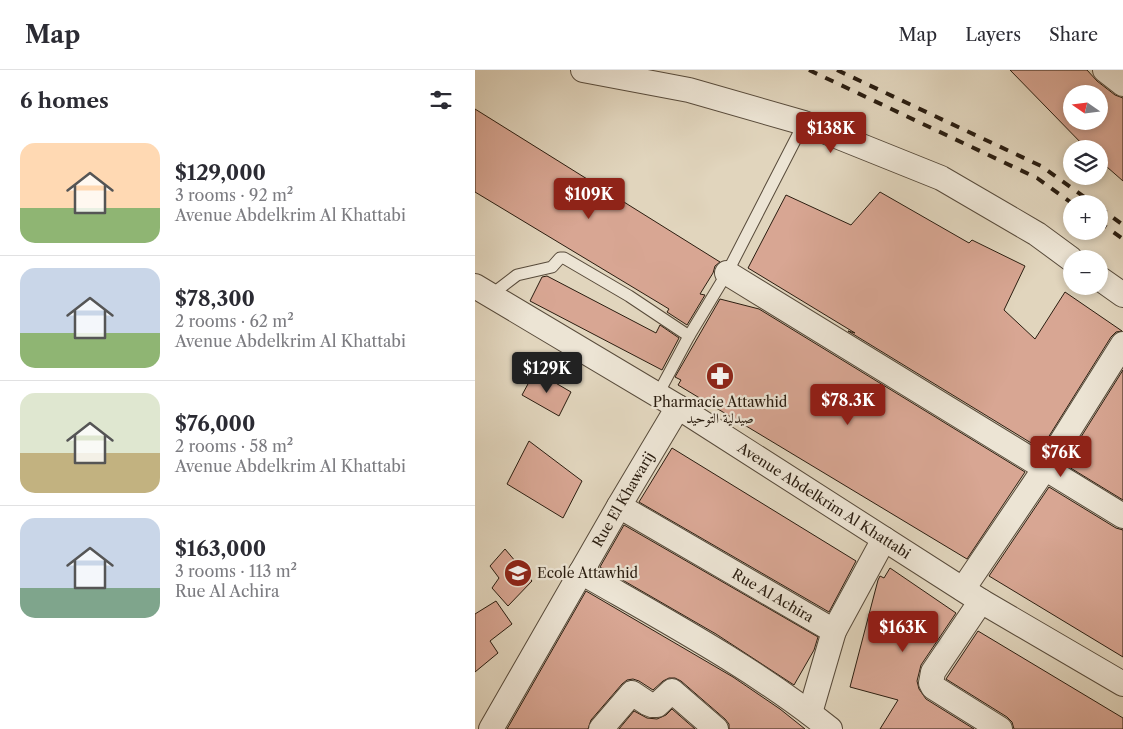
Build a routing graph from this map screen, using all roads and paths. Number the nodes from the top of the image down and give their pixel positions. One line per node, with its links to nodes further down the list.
1 (583, 70): 4 (street)
2 (1105, 70): 3 (street)
3 (1123, 84)
4 (804, 123): 5 (street); 6 (lane)
5 (1063, 253)
6 (727, 273): 10 (lane); 14 (street)
7 (1108, 284): 9 (street)
8 (483, 290): 10 (lane); 12 (street, Avenue Abdelkrim Al Khattabi)
9 (1123, 295)
10 (689, 336): 12 (lane)
11 (1123, 344): 14 (street)
12 (658, 394): 13 (street, Avenue Abdelkrim Al Khattabi)
13 (679, 407): 15 (street, Rue El Khawarij); 17 (street, Avenue Abdelkrim Al Khattabi)
14 (1045, 468): 16 (street); 19 (street)
15 (619, 506): 18 (street, Rue El Khawarij); 20 (street, Rue Al Achira)
16 (1123, 516)
17 (884, 539): 19 (street, Avenue Abdelkrim Al Khattabi); 20 (street)
18 (581, 572): 22 (street); 23 (street, Rue El Khawarij)
19 (972, 595): 21 (street, Avenue Abdelkrim Al Khattabi); 27 (street)
20 (834, 631): 22 (street)
21 (1123, 684)
22 (810, 713): 26 (street)
23 (487, 723)
24 (601, 729): 25 (street)
25 (716, 729)
26 (830, 729)
27 (1000, 729)

